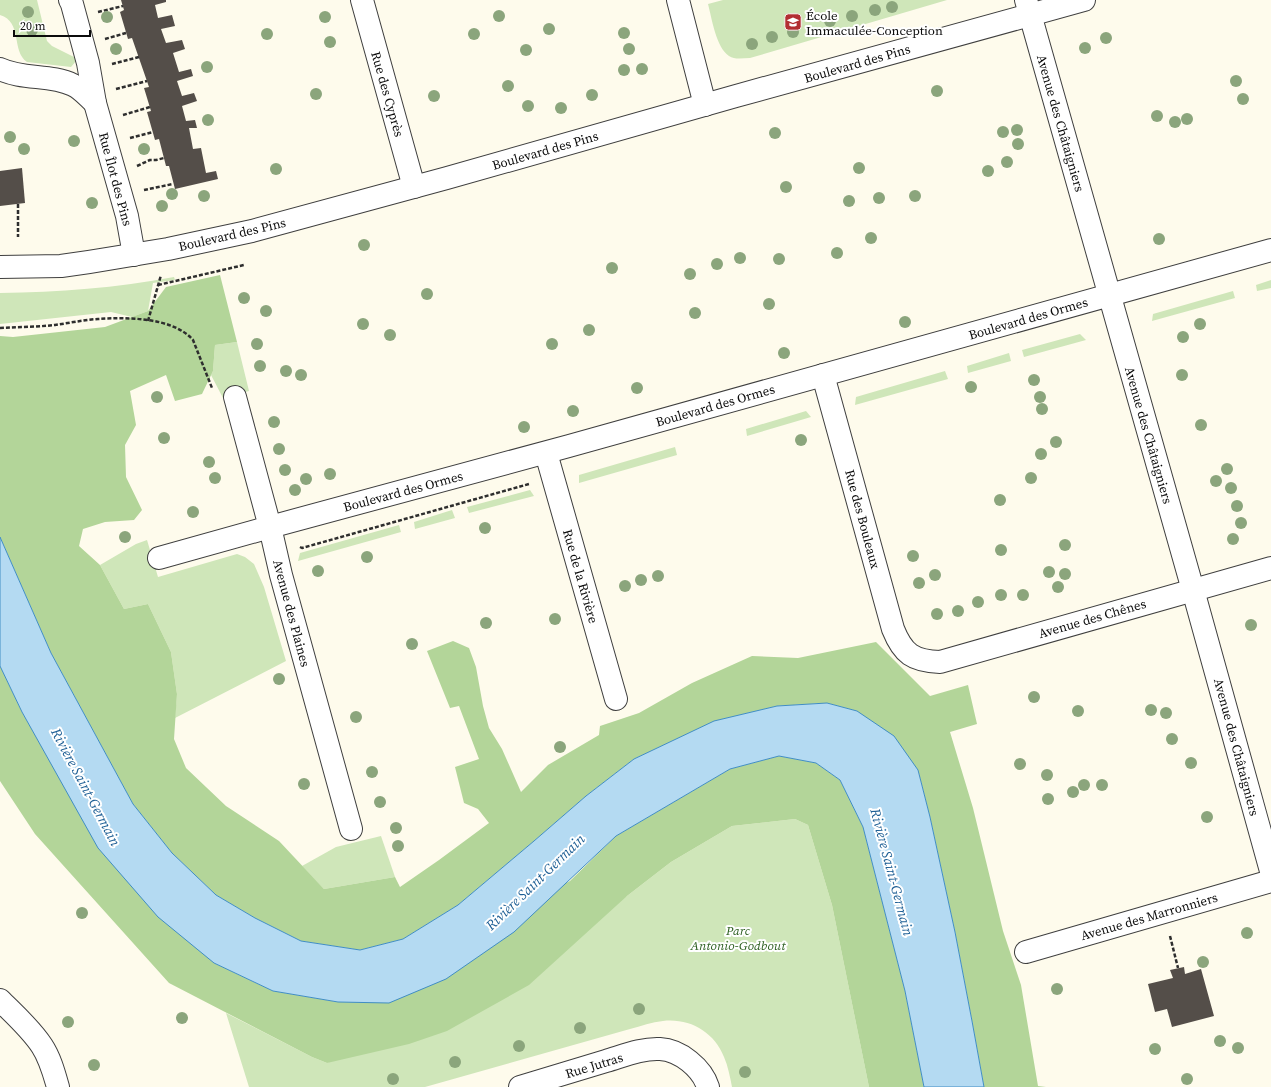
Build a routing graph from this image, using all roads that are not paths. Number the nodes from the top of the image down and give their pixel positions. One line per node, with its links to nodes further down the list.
1 (70, 0): 7 (street, Rue Îlot des Pins)
2 (362, 0): 9 (street, Rue des Cyprès)
3 (678, 0): 8 (street)
4 (1084, 0): 5 (street, Boulevard des Pins)
5 (1028, 8): 8 (street, Boulevard des Pins); 13 (street, Avenue des Châtaigniers)
6 (0, 69): 7 (street)
7 (94, 99): 11 (street, Rue Îlot des Pins)
8 (705, 105): 9 (street, Boulevard des Pins)
9 (414, 187): 11 (street, Boulevard des Pins)
10 (1271, 250): 13 (street, Boulevard des Ormes)
11 (134, 255): 12 (street, Boulevard des Pins)
12 (0, 267)
13 (1109, 295): 14 (street, Boulevard des Ormes); 20 (street, Avenue des Châtaigniers)
14 (823, 375): 16 (street, Boulevard des Ormes); 21 (street, Rue des Bouleaux)
15 (235, 397): 17 (street, Avenue des Plaines)
16 (546, 453): 17 (street, Boulevard des Ormes); 22 (street, Rue de la Rivière)
17 (270, 527): 18 (street, Boulevard des Ormes); 23 (street, Avenue des Plaines)
18 (159, 558)
19 (1271, 568): 20 (street, Avenue des Chênes)
20 (1194, 590): 21 (street, Avenue des Chênes); 24 (street, Avenue des Châtaigniers)
21 (914, 658)
22 (616, 699)
23 (351, 829)
24 (1271, 871)
25 (1271, 881): 26 (street, Avenue des Marronniers)
26 (1026, 952)
27 (0, 1000): 28 (street)
28 (58, 1087)
29 (520, 1087): 30 (street, Rue Jutras)
30 (708, 1087)

